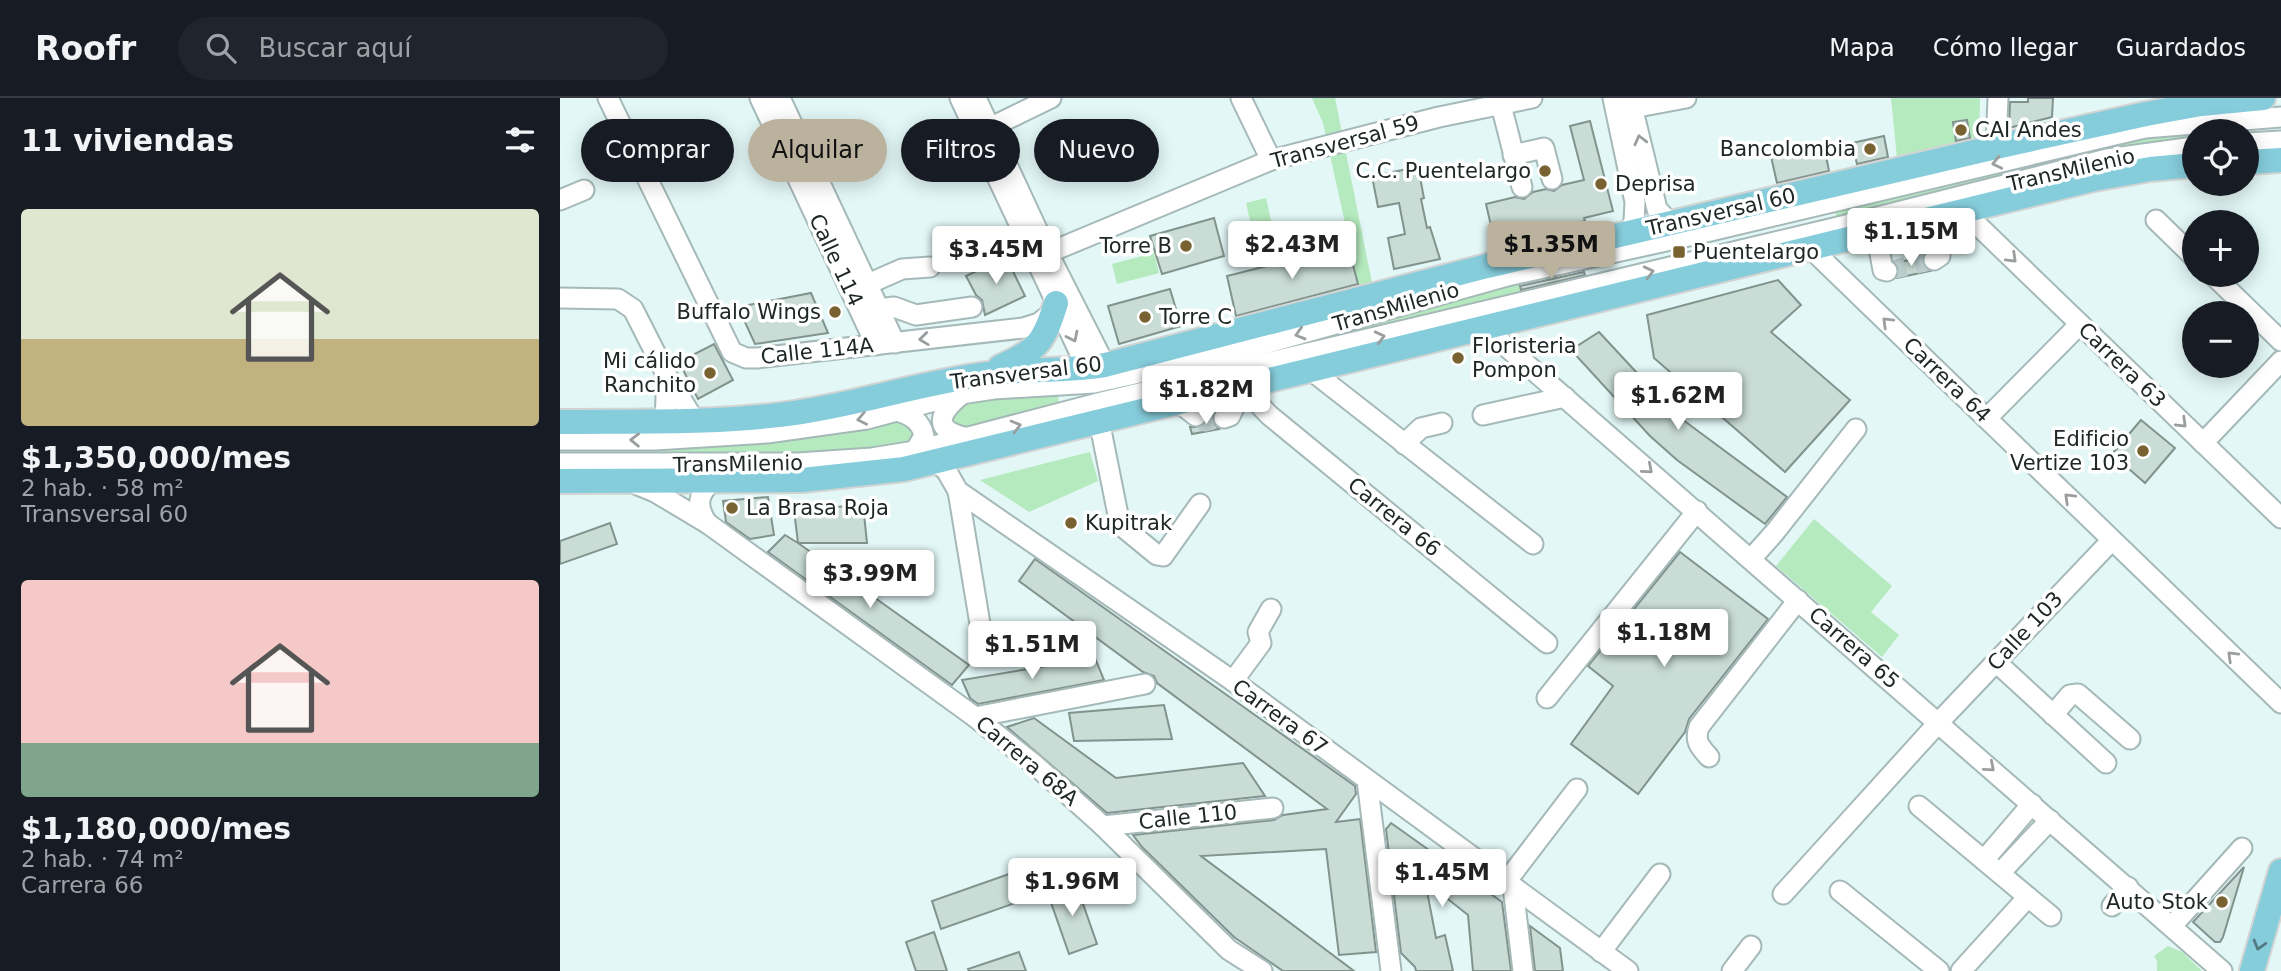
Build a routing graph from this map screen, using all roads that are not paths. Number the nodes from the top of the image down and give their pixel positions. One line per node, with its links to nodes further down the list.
1 (608, 98): 56 (street, Calle 114A)
2 (760, 98): 56 (street, Calle 114)
3 (780, 98): 47 (street, Calle 114)
4 (960, 98): 17 (street)
5 (975, 98): 18 (street)
6 (1051, 98): 19 (street)
7 (1241, 98): 25 (street)
8 (1435, 98): 15 (street)
9 (1532, 98): 13 (street, Transversal 59)
10 (1686, 98): 14 (street)
11 (1998, 98): 22 (street)
12 (2263, 98): 22 (main road, Transversal 60)
13 (1501, 104): 15 (street, Transversal 59); 24 (street)
14 (1623, 104): 38 (street, one-way to 14); 40 (street)
15 (1440, 117): 25 (street, Transversal 59)
16 (2281, 117): 35 (street, TransMilenio, one-way to 35)
17 (975, 119)
18 (980, 119)
19 (1008, 119)
20 (2281, 141): 21 (street)
21 (2259, 142)
22 (1996, 147): 35 (main road, Transversal 60)
23 (2182, 150): 41 (street, TransMilenio)
24 (1513, 155): 29 (street); 32 (street)
25 (1271, 160): 43 (street, Transversal 59)
26 (2281, 160): 27 (main road)
27 (2259, 161)
28 (2182, 166): 36 (main road)
29 (1552, 179)
30 (1004, 182): 51 (street)
31 (1010, 182): 43 (street)
32 (1522, 187)
33 (584, 190): 34 (street)
34 (560, 200)
35 (1769, 208): 38 (main road, Transversal 60); 41 (street, Carrera 64); 59 (street, TransMilenio, one-way to 59)
36 (1951, 214): 39 (main road); 44 (street); 53 (street, Carrera 63, one-way to 53)
37 (2156, 220): 42 (street)
38 (1671, 224): 40 (main road, Transversal 60)
39 (1876, 232): 41 (main road); 46 (street)
40 (1629, 233): 59 (main road, Transversal 60)
41 (1805, 242): 54 (main road); 66 (street, TransMilenio, one-way to 41); 69 (street, Carrera 64, one-way to 41)
42 (2182, 245)
43 (1048, 253): 59 (street)
44 (1934, 260)
45 (930, 267): 47 (street)
46 (1887, 271)
47 (868, 284): 52 (street, Calle 114)
48 (2225, 287): 55 (street)
49 (560, 298): 61 (street)
50 (972, 307): 52 (street)
51 (1055, 307): 56 (street, Calle 114A, one-way to 56); 59 (street, one-way to 59); 60 (main road)
52 (879, 309): 56 (street, Calle 114)
53 (2080, 324): 69 (street); 78 (street, Carrera 63, one-way to 78)
54 (1485, 328): 58 (main road); 64 (street, Carrera 65)
55 (2281, 341)
56 (886, 344)
57 (2281, 361): 78 (street)
58 (1312, 371): 62 (main road); 77 (street)
59 (1095, 372): 60 (main road, Transversal 60); 63 (street, TransMilenio); 66 (street)
60 (986, 374): 71 (main road, Transversal 60)
61 (667, 376): 70 (street); 71 (street)
62 (1246, 386): 66 (main road); 68 (street); 95 (street, Carrera 66)
63 (961, 394): 65 (street, TransMilenio); 75 (street)
64 (1565, 397): 67 (street); 86 (street, Carrera 65, one-way to 86)
65 (897, 411): 76 (street, TransMilenio, one-way to 76); 79 (street)
66 (1103, 413): 75 (street, TransMilenio, one-way to 66); 79 (main road); 85 (street)
67 (1483, 415)
68 (1224, 418)
69 (1987, 418): 89 (street, Carrera 64, one-way to 69)
70 (665, 420): 71 (main road, Transversal 60); 72 (main road, Transversal 60)
71 (694, 420)
72 (560, 422)
73 (1442, 424): 77 (street)
74 (1856, 429): 91 (street)
75 (969, 439): 79 (street, TransMilenio)
76 (560, 440)
77 (1404, 443): 90 (street)
78 (2203, 443): 87 (street, Carrera 63)
79 (925, 457): 80 (street, TransMilenio); 82 (main road); 84 (street, Carrera 67)
80 (560, 463)
81 (560, 481): 83 (main road)
82 (713, 481): 83 (main road); 88 (street)
83 (632, 482): 88 (street, Carrera 68A)
84 (958, 491): 94 (street); 97 (street, Carrera 67)
85 (1200, 504)
86 (1697, 511): 91 (street, Carrera 65); 99 (street)
87 (2281, 518)
88 (707, 523): 102 (street, Carrera 68A)
89 (2112, 540): 96 (street, Calle 103); 100 (street, Carrera 64, one-way to 89)
90 (1533, 544)
91 (1760, 562): 92 (street, Carrera 65)
92 (1798, 600): 103 (street, Carrera 65); 105 (street)
93 (1270, 609): 97 (street)
94 (981, 631)
95 (1547, 643)
96 (1996, 662): 101 (street); 103 (street, Calle 103)
97 (1233, 681): 107 (street, Carrera 67)
98 (1145, 684): 102 (street)
99 (1547, 698)
100 (2281, 703)
101 (2053, 715): 104 (street); 106 (street)
102 (975, 717): 113 (street, Carrera 68A)
103 (1939, 722): 109 (street, Carrera 65, one-way to 109); 122 (street, Calle 103)
104 (2130, 739)
105 (1709, 757)
106 (2106, 763)
107 (1367, 780): 119 (street, Carrera 67); 130 (street)
108 (1577, 789): 119 (street)
109 (2032, 804): 112 (street, Carrera 65); 115 (street)
110 (1919, 806): 115 (street)
111 (1273, 808): 113 (street, Calle 110)
112 (2050, 820): 117 (street); 120 (street, Carrera 65)
113 (1103, 826): 129 (street, Carrera 68A)
114 (2242, 848): 126 (street)
115 (1984, 860): 117 (street)
116 (2281, 871): 137 (main road, one-way to 137)
117 (2000, 873): 123 (street)
118 (1660, 874): 128 (street)
119 (1510, 885): 128 (street, Carrera 67); 131 (street)
120 (2128, 887): 124 (street); 126 (street, Carrera 65)
121 (1840, 891): 134 (street)
122 (1783, 894)
123 (2028, 897): 125 (street); 135 (street)
124 (2112, 906)
125 (2051, 916)
126 (2172, 926): 136 (street, Carrera 65)
127 (1751, 946): 133 (street)
128 (1601, 952): 132 (street, Carrera 67)
129 (1262, 971)
130 (1391, 971)
131 (1523, 971)
132 (1628, 971)
133 (1732, 971)
134 (1939, 971)
135 (1961, 971)
136 (2222, 971)
137 (2252, 971)

